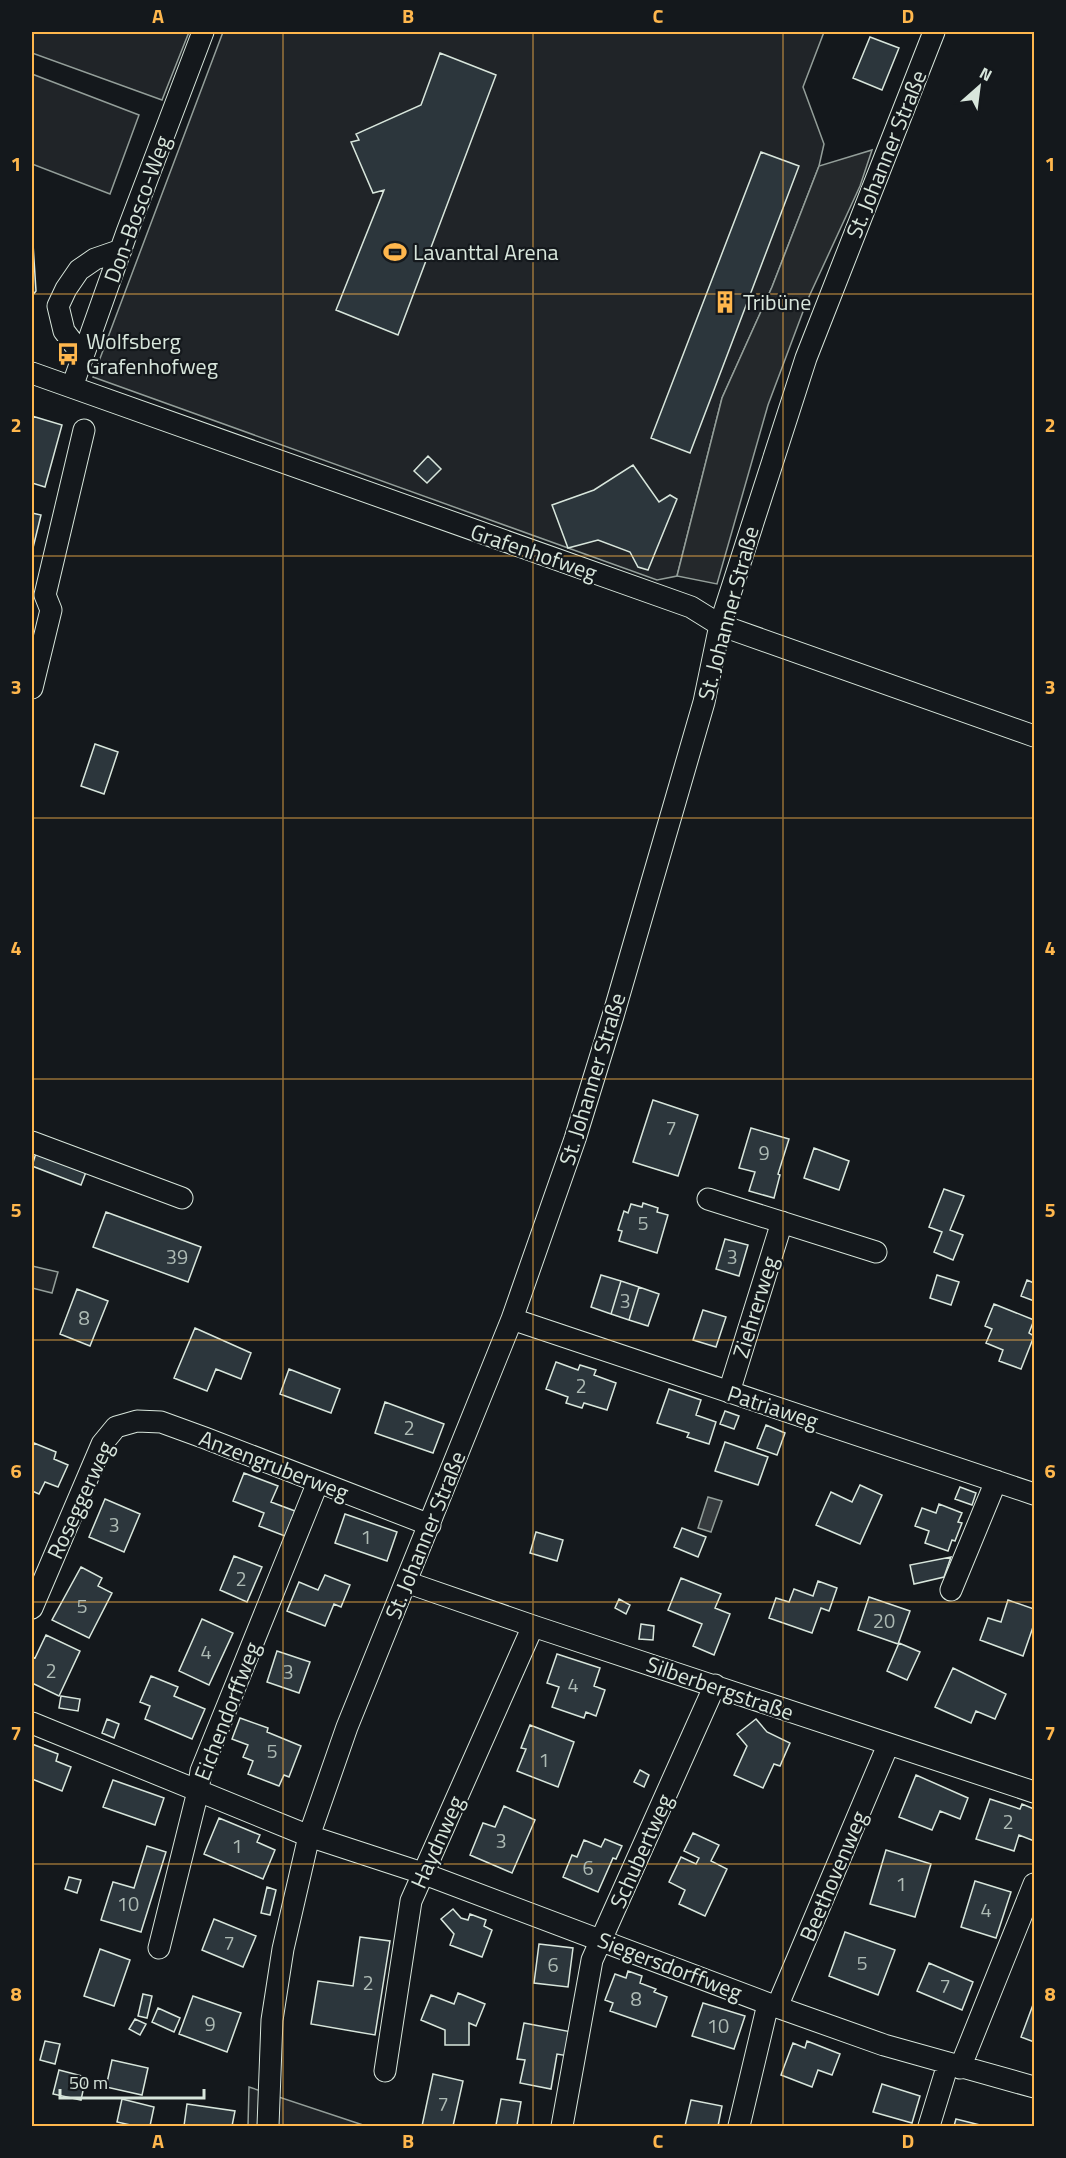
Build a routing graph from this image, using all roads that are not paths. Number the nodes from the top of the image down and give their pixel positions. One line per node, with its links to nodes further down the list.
1 (203, 32): 3 (street, Don-Bosco-Weg)
2 (934, 32): 9 (street, St. Johanner Straße)
3 (121, 250): 4 (street, Don-Bosco-Weg); 4 (street)
4 (83, 356): 6 (street, Don-Bosco-Weg)
5 (32, 373): 6 (street, Grafenhofweg)
6 (72, 387): 9 (street, Grafenhofweg)
7 (84, 430): 8 (street)
8 (38, 593): 10 (street)
9 (720, 625): 11 (street, Grafenhofweg); 17 (street, St. Johanner Straße)
10 (32, 688)
11 (1035, 736)
12 (32, 1142): 13 (street)
13 (182, 1198)
14 (708, 1200): 15 (street)
15 (782, 1222): 16 (street); 18 (street, Ziehrerweg)
16 (876, 1252)
17 (512, 1319): 18 (street, Patriaweg); 23 (street, St. Johanner Straße)
18 (729, 1392): 20 (street, Patriaweg)
19 (116, 1427): 21 (street, Anzengruberweg); 26 (street, Roseggerweg)
20 (996, 1481): 22 (street, Patriaweg); 25 (street)
21 (318, 1482): 23 (street, Anzengruberweg); 31 (street, Eichendorffweg)
22 (1035, 1494)
23 (430, 1525): 24 (street, St. Johanner Straße)
24 (406, 1582): 27 (street, Silberbergstraße); 33 (street, St. Johanner Straße)
25 (951, 1590)
26 (32, 1608)
27 (533, 1626): 28 (street, Silberbergstraße); 34 (street, Haydnweg)
28 (715, 1685): 30 (street, Silberbergstraße); 36 (street, Schubertweg)
29 (32, 1723): 31 (street, Siegersdorffweg)
30 (888, 1745): 32 (street, Silberbergstraße); 38 (street, Beethovenweg)
31 (198, 1791): 33 (street, Siegersdorffweg); 37 (street, Eichendorffweg)
32 (1035, 1792)
33 (309, 1836): 34 (street, Siegersdorffweg); 42 (street, St. Johanner Straße)
34 (422, 1873): 36 (street, Siegersdorffweg); 40 (street, Haydnweg)
35 (1035, 1884): 39 (street)
36 (601, 1940): 38 (street, Siegersdorffweg); 43 (street, Schubertweg)
37 (159, 1948)
38 (773, 2005): 39 (street, Siegersdorffweg); 44 (street, Beethovenweg)
39 (954, 2066): 41 (street, Siegersdorffweg); 45 (street)
40 (385, 2071)
41 (1035, 2088)
42 (268, 2127)
43 (562, 2127)
44 (739, 2127)
45 (929, 2127)

